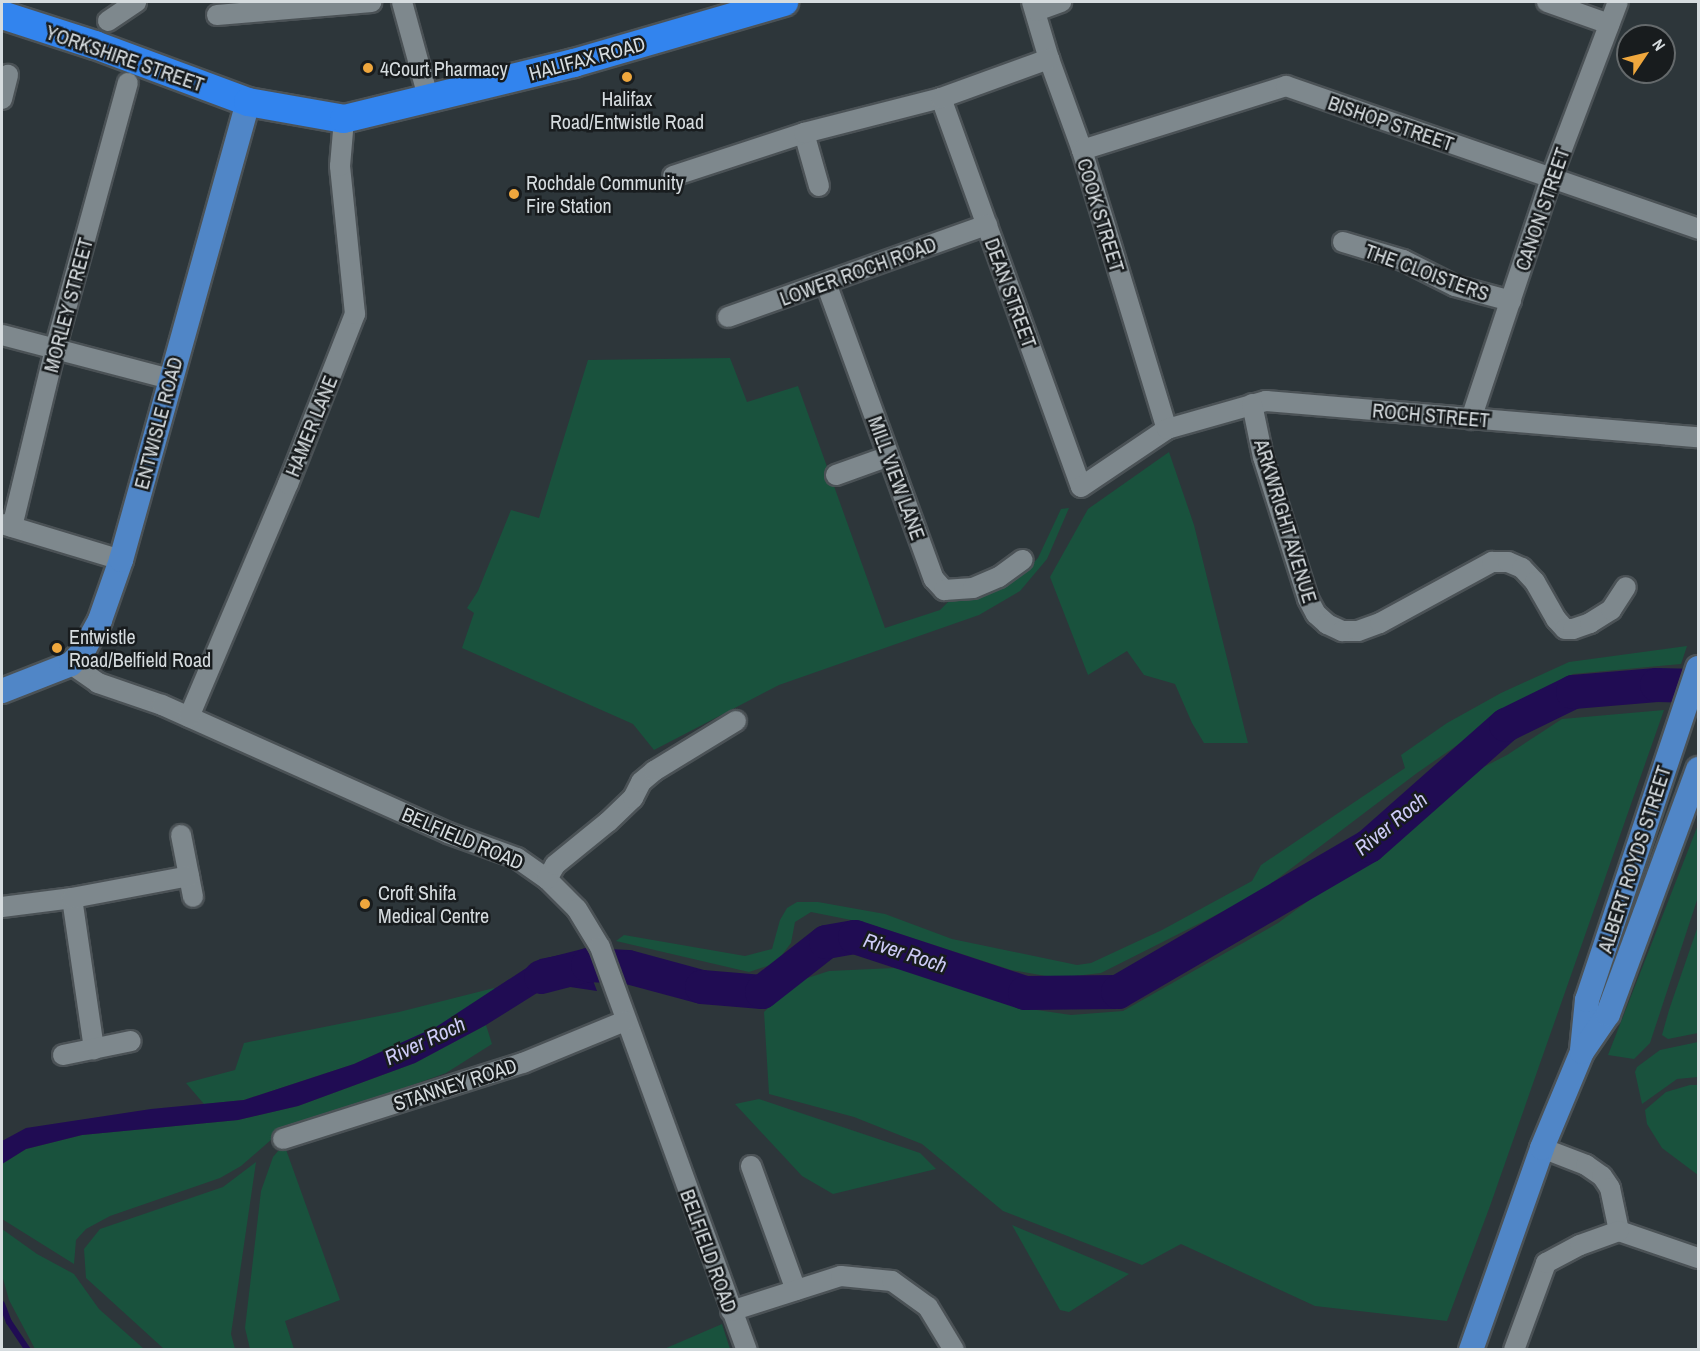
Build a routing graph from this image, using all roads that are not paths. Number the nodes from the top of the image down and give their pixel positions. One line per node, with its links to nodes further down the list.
1 (136, 2): 12 (street)
2 (371, 2): 8 (street)
3 (402, 2): 17 (street)
4 (784, 2): 17 (highway, HALIFAX ROAD)
5 (1061, 2): 9 (street)
6 (1547, 2): 13 (street)
7 (1618, 2): 13 (street, CANON STREET)
8 (293, 4): 11 (street)
9 (1034, 6): 14 (street, COOK STREET)
10 (2, 15): 20 (highway, YORKSHIRE STREET)
11 (217, 15)
12 (108, 21)
13 (1609, 24): 25 (street, CANON STREET)
14 (1049, 59): 18 (street); 23 (street, COOK STREET)
15 (8, 75): 19 (street)
16 (128, 83): 34 (street, MORLEY STREET)
17 (428, 97): 21 (highway, HALIFAX ROAD)
18 (941, 98): 22 (street); 27 (street, DEAN STREET)
19 (2, 99)
20 (248, 102): 21 (highway, HALIFAX ROAD); 35 (main road, ENTWISLE ROAD)
21 (344, 119): 50 (street, HAMER LANE)
22 (804, 133): 24 (street); 26 (street)
23 (1082, 150): 25 (street, BISHOP STREET); 38 (street, COOK STREET)
24 (673, 176)
25 (1551, 178): 28 (street, BISHOP STREET); 31 (street, CANON STREET)
26 (819, 186)
27 (987, 225): 30 (street, LOWER ROCH ROAD); 42 (street, DEAN STREET)
28 (1698, 229)
29 (1342, 242): 31 (street, THE CLOISTERS)
30 (826, 283): 32 (street, LOWER ROCH ROAD); 40 (street, MILL VIEW LANE)
31 (1511, 301): 37 (street, CANON STREET)
32 (728, 317)
33 (2, 335): 34 (street)
34 (55, 349): 35 (street); 43 (street, MORLEY STREET)
35 (170, 379): 44 (main road, ENTWISLE ROAD)
36 (1252, 405): 37 (street, ROCH STREET); 38 (street, ROCH STREET); 46 (street, ARKWRIGHT AVENUE)
37 (1472, 419): 39 (street, ROCH STREET)
38 (1167, 429): 42 (street, ROCH STREET)
39 (1698, 437)
40 (889, 456): 41 (street); 45 (street, MILL VIEW LANE)
41 (836, 475)
42 (1081, 487)
43 (7, 526): 44 (street)
44 (122, 560): 47 (main road, ENTWISLE ROAD)
45 (1022, 560)
46 (1626, 587)
47 (71, 664): 49 (main road); 50 (street, BELFIELD ROAD)
48 (1698, 668): 62 (main road, ALBERT ROYDS STREET)
49 (2, 691)
50 (189, 717): 55 (street, BELFIELD ROAD)
51 (736, 721): 55 (street)
52 (1698, 769): 62 (main road, ALBERT ROYDS STREET)
53 (181, 835): 54 (street)
54 (189, 876): 56 (street); 57 (street)
55 (547, 879): 59 (street, BELFIELD ROAD)
56 (193, 897)
57 (72, 898): 58 (street); 61 (street)
58 (2, 907)
59 (625, 1021): 64 (street, STANNEY ROAD); 70 (street, BELFIELD ROAD)
60 (131, 1041): 61 (street)
61 (94, 1049): 63 (street)
62 (1582, 1052): 65 (main road, ALBERT ROYDS STREET)
63 (63, 1055)
64 (283, 1139)
65 (1542, 1148): 67 (street); 73 (main road, ALBERT ROYDS STREET)
66 (751, 1167): 69 (street)
67 (1619, 1231): 68 (street); 74 (street)
68 (1698, 1258)
69 (796, 1290): 70 (street); 72 (street)
70 (731, 1311): 71 (street, BELFIELD ROAD)
71 (747, 1350)
72 (954, 1350)
73 (1471, 1350)
74 (1514, 1350)

